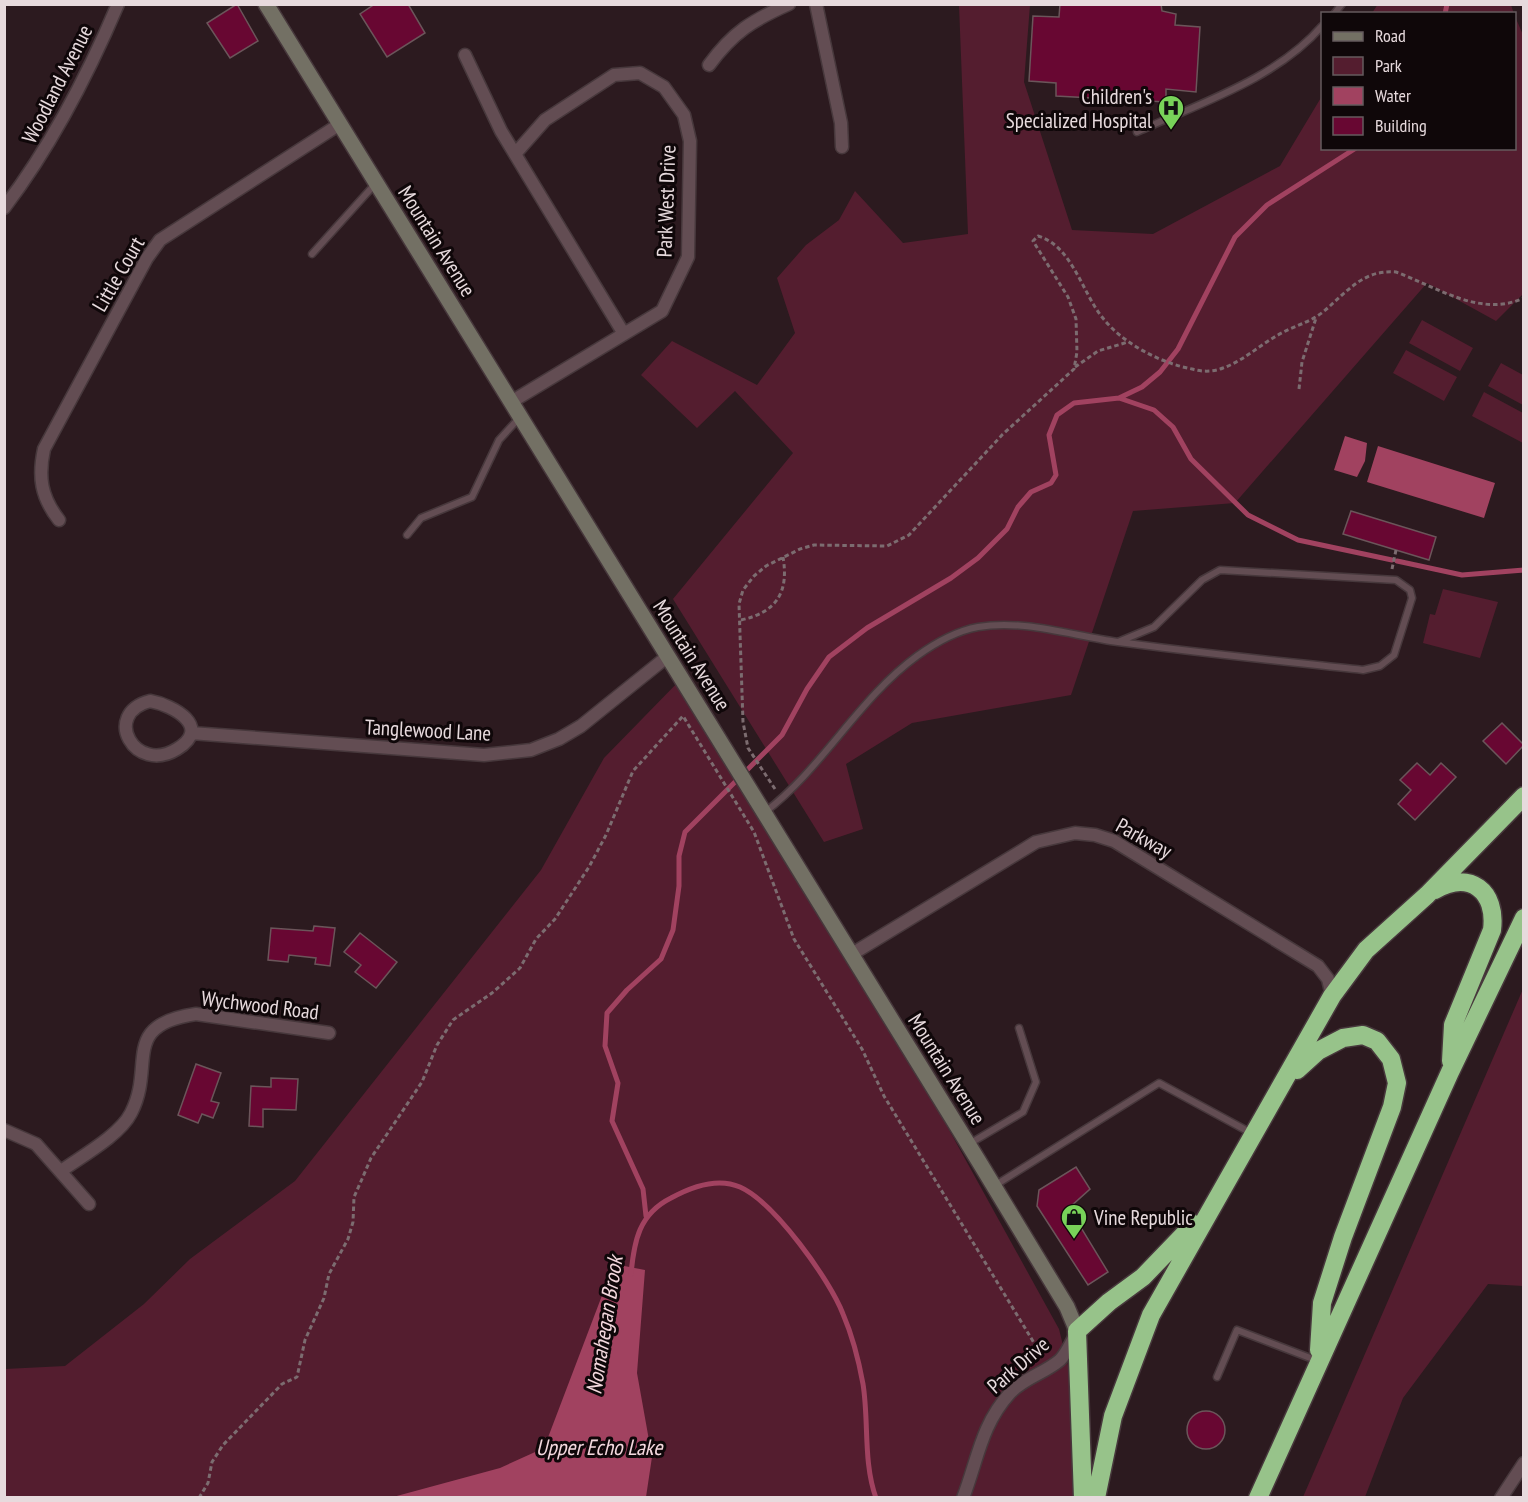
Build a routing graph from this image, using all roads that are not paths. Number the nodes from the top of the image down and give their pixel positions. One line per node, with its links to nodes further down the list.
1 (118, 4): 13 (street, Woodland Avenue)
2 (266, 4): 8 (street, Mountain Avenue)
3 (789, 4): 7 (street)
4 (816, 4): 10 (street)
5 (1321, 28): 9 (lane)
6 (465, 55): 11 (street)
7 (709, 65)
8 (340, 124): 12 (street, Mountain Avenue); 18 (street, Little Court)
9 (1137, 132)
10 (842, 147)
11 (515, 154): 15 (street); 15 (street, Park West Drive)
12 (376, 182): 14 (lane); 16 (street, Mountain Avenue)
13 (4, 208)
14 (312, 254)
15 (624, 334): 16 (street, Park West Drive)
16 (511, 402): 17 (street, Mountain Avenue)
17 (521, 417): 19 (lane); 21 (street, Mountain Avenue)
18 (59, 520)
19 (407, 536)
20 (1118, 642): 20 (lane); 24 (lane)
21 (668, 656): 22 (street, Tanglewood Lane); 24 (street, Mountain Avenue)
22 (191, 733): 22 (street)
23 (1524, 796): 25 (highway)
24 (764, 813): 27 (street, Mountain Avenue)
25 (1427, 895): 28 (highway); 31 (highway)
26 (1524, 918): 31 (highway)
27 (852, 954): 28 (street, Parkway); 35 (street, Mountain Avenue)
28 (1332, 996): 32 (highway)
29 (1019, 1028): 35 (lane)
30 (329, 1033): 36 (street, Wychwood Road)
31 (1450, 1072): 41 (highway)
32 (1279, 1091): 34 (highway); 41 (highway)
33 (4, 1130): 36 (street)
34 (1253, 1134): 37 (lane); 39 (highway)
35 (968, 1144): 37 (street, Mountain Avenue)
36 (61, 1172): 38 (street)
37 (994, 1186): 40 (street, Mountain Avenue)
38 (89, 1204)
39 (1212, 1205): 40 (highway); 44 (highway)
40 (1077, 1331): 46 (street, Park Drive); 47 (highway)
41 (1319, 1361): 42 (lane); 48 (highway)
42 (1217, 1377)
43 (1524, 1463): 45 (street)
44 (1099, 1492)
45 (1503, 1494)
46 (963, 1497)
47 (1083, 1497)
48 (1258, 1497)

